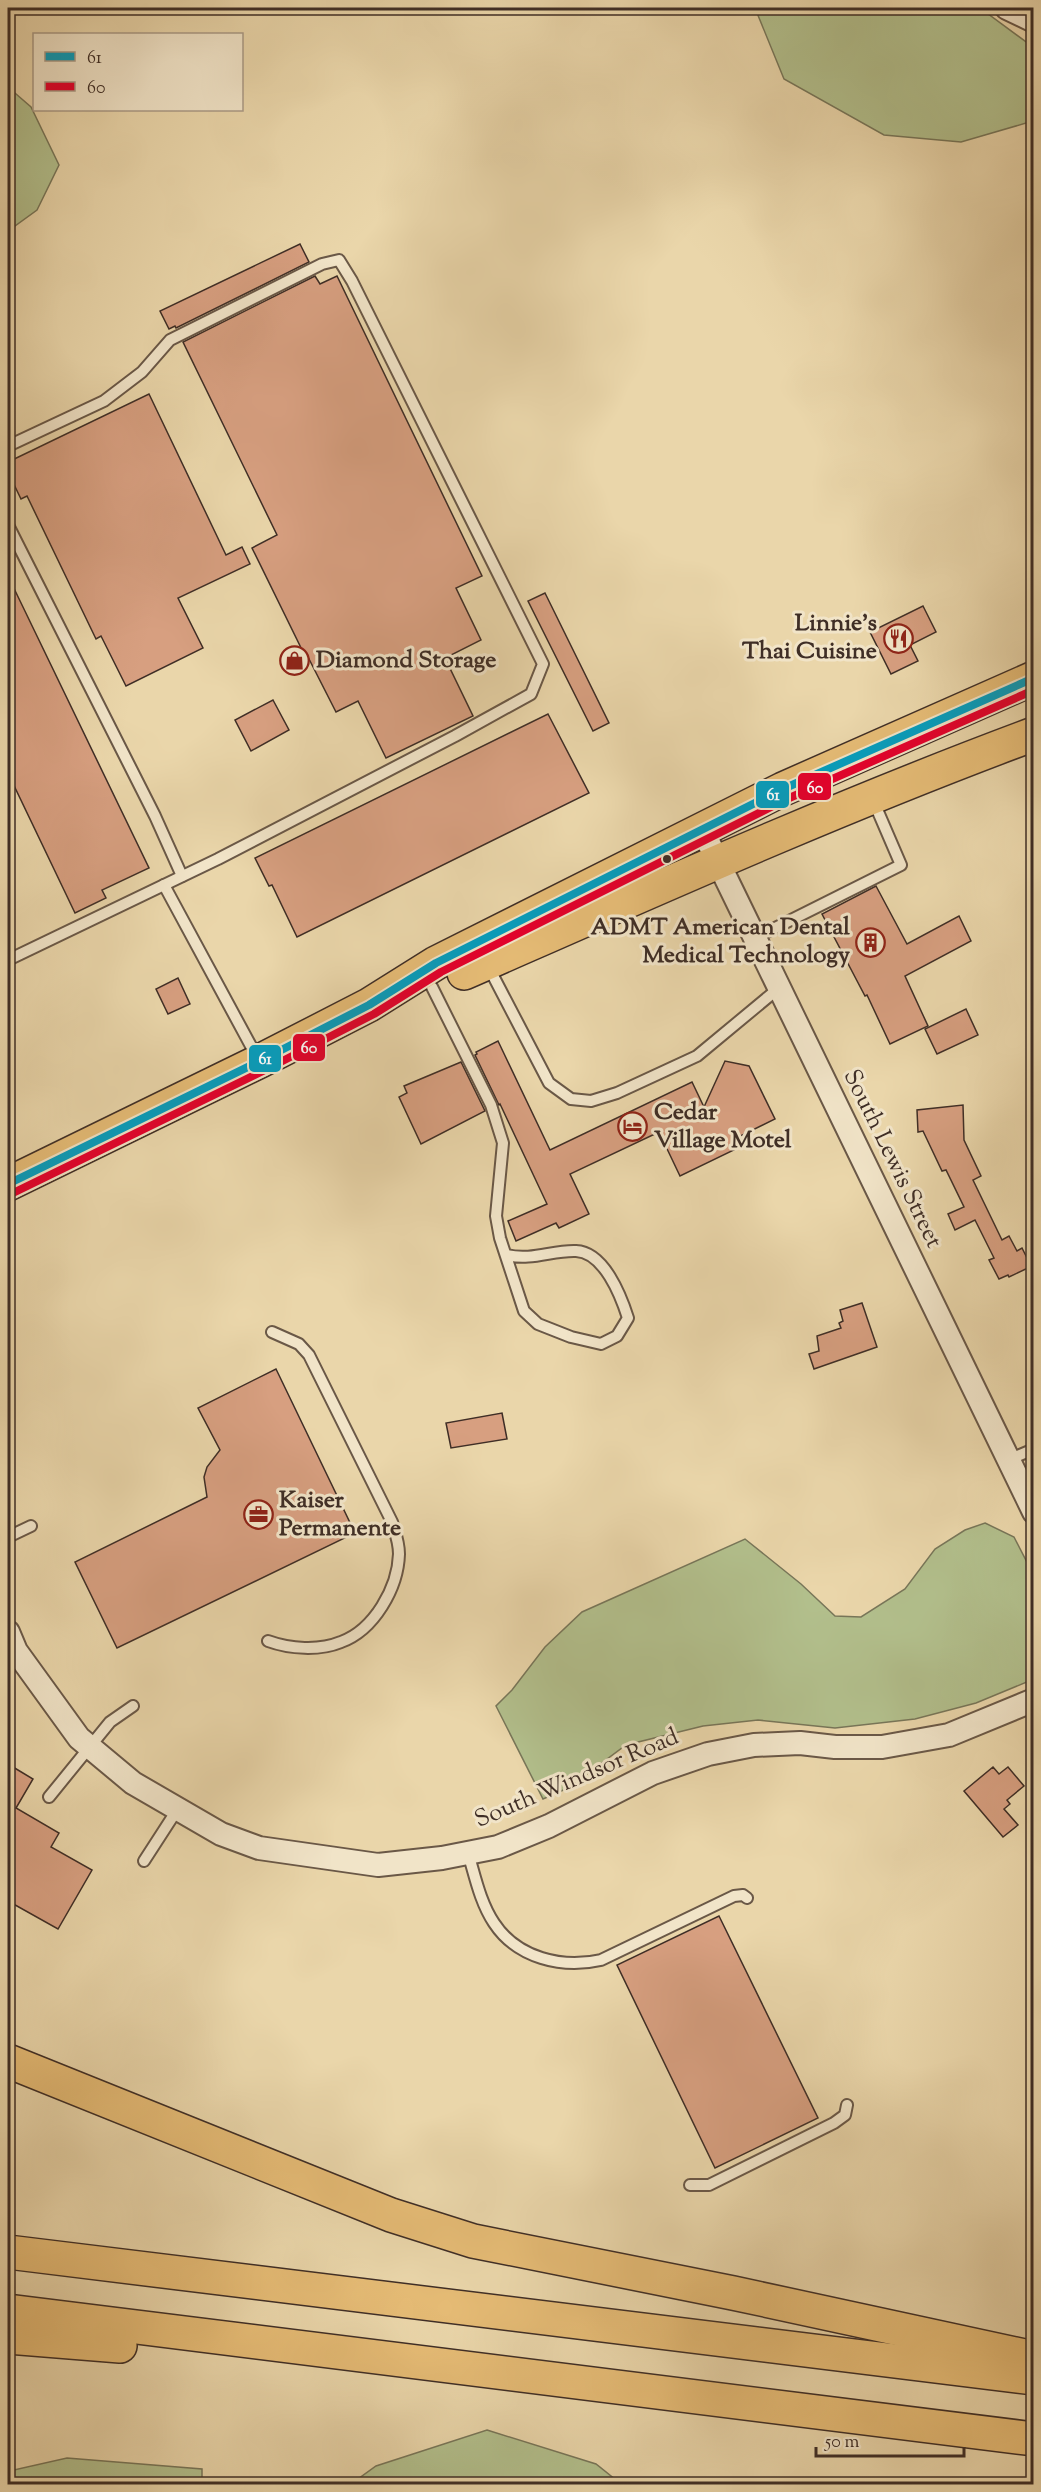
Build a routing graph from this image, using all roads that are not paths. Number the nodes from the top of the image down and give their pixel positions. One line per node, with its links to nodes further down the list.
1 (1007, 8): 2 (street)
2 (1034, 21)
3 (8, 446): 10 (lane)
4 (8, 525): 10 (lane)
5 (1034, 678): 8 (main road)
6 (1034, 734): 7 (main road)
7 (871, 797): 9 (main road); 12 (lane)
8 (702, 829): 9 (street, South Lewis Street); 17 (main road)
9 (718, 861): 12 (street, South Lewis Street); 14 (main road)
10 (182, 876): 11 (lane)
11 (164, 885): 13 (lane); 18 (lane)
12 (755, 938): 16 (street, South Lewis Street)
13 (8, 960)
14 (487, 963): 15 (main road); 16 (lane)
15 (432, 987): 17 (main road); 20 (lane)
16 (779, 988): 23 (street, South Lewis Street)
17 (369, 1005): 18 (main road)
18 (260, 1062): 19 (main road)
19 (8, 1184)
20 (506, 1255): 20 (lane)
21 (272, 1332): 28 (lane)
22 (1034, 1449): 23 (lane)
23 (1008, 1460): 24 (street, South Lewis Street)
24 (1034, 1512)
25 (31, 1526): 26 (lane)
26 (8, 1537)
27 (8, 1632): 31 (street, South Windsor Road)
28 (268, 1641)
29 (1034, 1700): 34 (street, South Windsor Road)
30 (133, 1706): 31 (lane)
31 (89, 1747): 32 (lane); 33 (street, South Windsor Road)
32 (49, 1797)
33 (177, 1810): 34 (street, South Windsor Road); 35 (lane)
34 (468, 1852): 36 (lane)
35 (144, 1861)
36 (747, 1898)
37 (8, 2050): 39 (main road)
38 (8, 2061): 39 (main road)
39 (49, 2076): 45 (main road)
40 (847, 2105): 41 (lane)
41 (690, 2185)
42 (8, 2252): 47 (main road)
43 (8, 2311): 46 (main road)
44 (8, 2337): 46 (main road)
45 (1034, 2358)
46 (505, 2374): 48 (main road)
47 (1034, 2378)
48 (1034, 2439)

